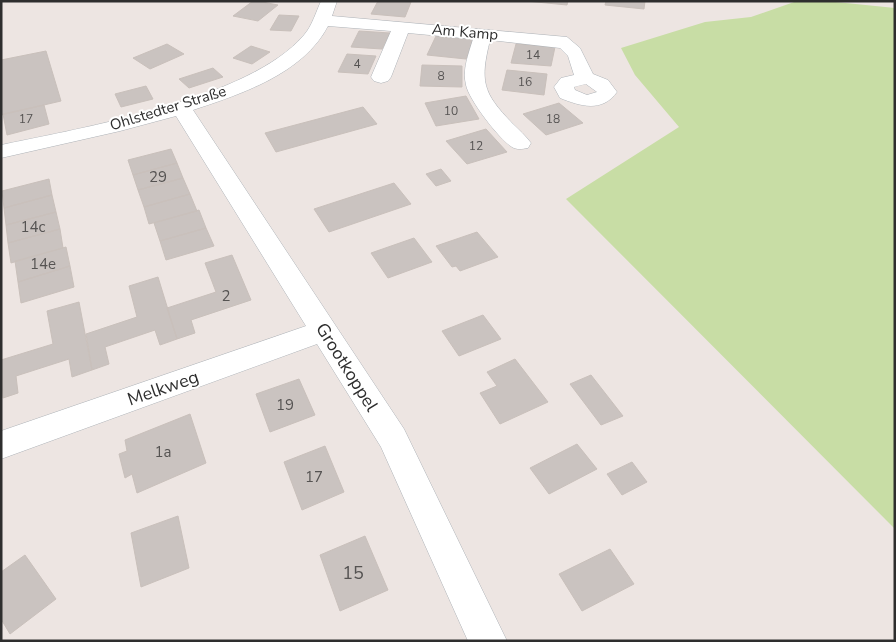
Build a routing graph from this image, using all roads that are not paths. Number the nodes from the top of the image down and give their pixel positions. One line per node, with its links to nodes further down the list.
1 (328, 1): 2 (street, Ohlstedter Straße)
2 (322, 20): 3 (street, Am Kamp); 7 (street, Ohlstedter Straße)
3 (402, 27): 4 (street, Am Kamp); 5 (street)
4 (484, 34): 6 (street, Am Kamp); 8 (street)
5 (381, 77)
6 (585, 78)
7 (181, 107): 9 (street, Ohlstedter Straße); 10 (street, Grootkoppel)
8 (520, 143)
9 (1, 152)
10 (324, 331): 11 (street, Melkweg); 12 (street, Grootkoppel)
11 (1, 445)
12 (488, 641)

